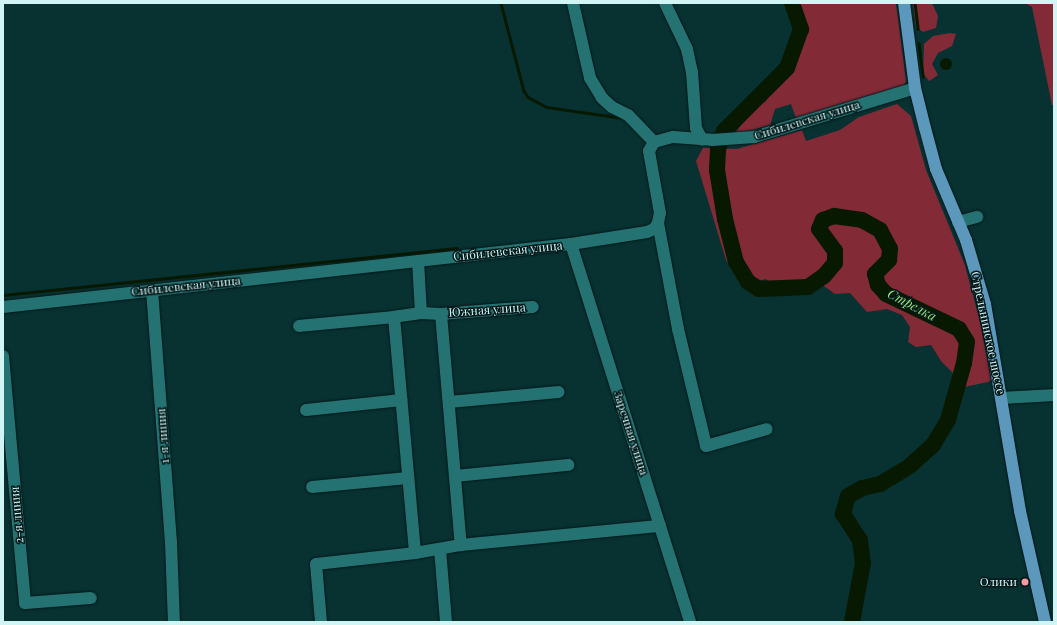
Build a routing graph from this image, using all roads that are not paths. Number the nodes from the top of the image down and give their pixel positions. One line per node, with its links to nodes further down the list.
1 (573, 3): 6 (street)
2 (665, 3): 5 (street)
3 (904, 3): 4 (main road, Стрельнинское шоссе)
4 (915, 88): 5 (street, Сибилевская улица); 8 (main road, Стрельнинское шоссе)
5 (707, 140): 6 (street, Сибилевская улица)
6 (654, 142): 9 (street)
7 (977, 217): 8 (street)
8 (958, 222): 22 (main road, Стрельнинское шоссе)
9 (658, 223): 10 (street, Сибилевская улица); 26 (street)
10 (571, 244): 11 (street, Сибилевская улица); 31 (street, Заречная улица)
11 (418, 261): 12 (street, Сибилевская улица); 15 (street)
12 (152, 290): 13 (street, Сибилевская улица); 36 (street, 1-я линия)
13 (3, 307)
14 (533, 307): 16 (street, Южная улица)
15 (420, 313): 16 (street, Южная улица); 17 (street, Южная улица)
16 (441, 314): 24 (street)
17 (394, 317): 18 (street, Южная улица); 23 (street)
18 (299, 326)
19 (3, 356): 35 (street, 2-я линия)
20 (559, 392): 24 (street)
21 (1054, 394): 22 (street)
22 (1002, 398): 40 (main road, Стрельнинское шоссе)
23 (401, 400): 25 (street); 29 (street)
24 (449, 402): 28 (street)
25 (306, 410)
26 (767, 429)
27 (568, 465): 28 (street)
28 (455, 476): 32 (street)
29 (408, 478): 30 (street); 34 (street)
30 (312, 487)
31 (660, 526): 32 (street); 39 (street, Заречная улица)
32 (461, 545): 33 (street)
33 (440, 548): 34 (street); 38 (street)
34 (415, 553): 37 (street)
35 (91, 598)
36 (174, 622)
37 (320, 622)
38 (446, 622)
39 (690, 622)
40 (1045, 622)

